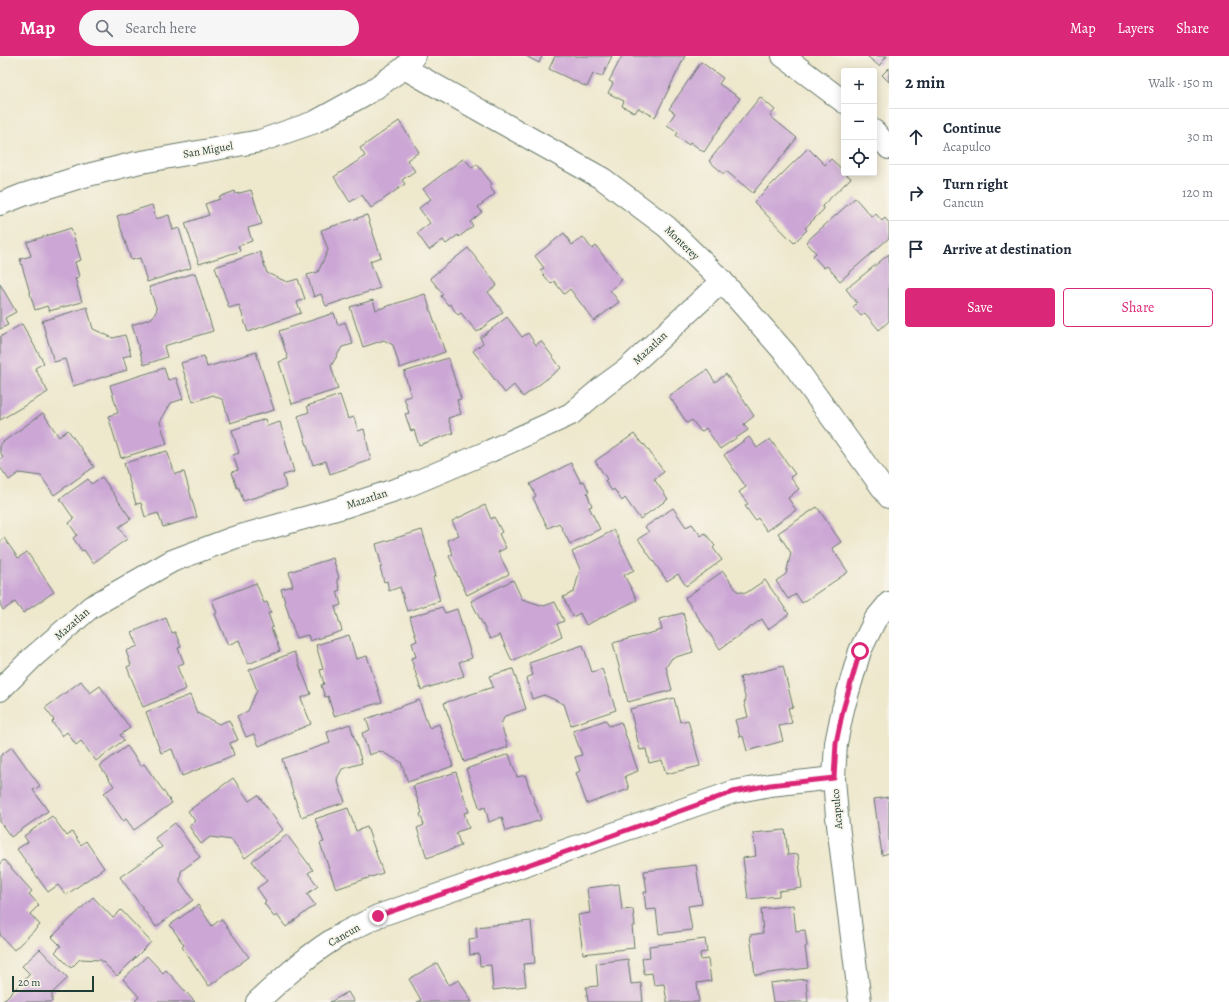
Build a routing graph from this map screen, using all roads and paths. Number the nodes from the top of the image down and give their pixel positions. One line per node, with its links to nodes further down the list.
1 (783, 56): 3 (street)
2 (409, 62): 6 (street, San Miguel); 7 (street, Monterey)
3 (841, 100)
4 (877, 134): 5 (street)
5 (889, 148)
6 (0, 204)
7 (722, 281): 8 (street, Monterey); 10 (street, Mazatlan)
8 (889, 497)
9 (889, 603): 11 (street, Acapulco)
10 (0, 690)
11 (834, 778): 12 (street, Cancun); 13 (street, Acapulco)
12 (257, 1002)
13 (860, 1002)

